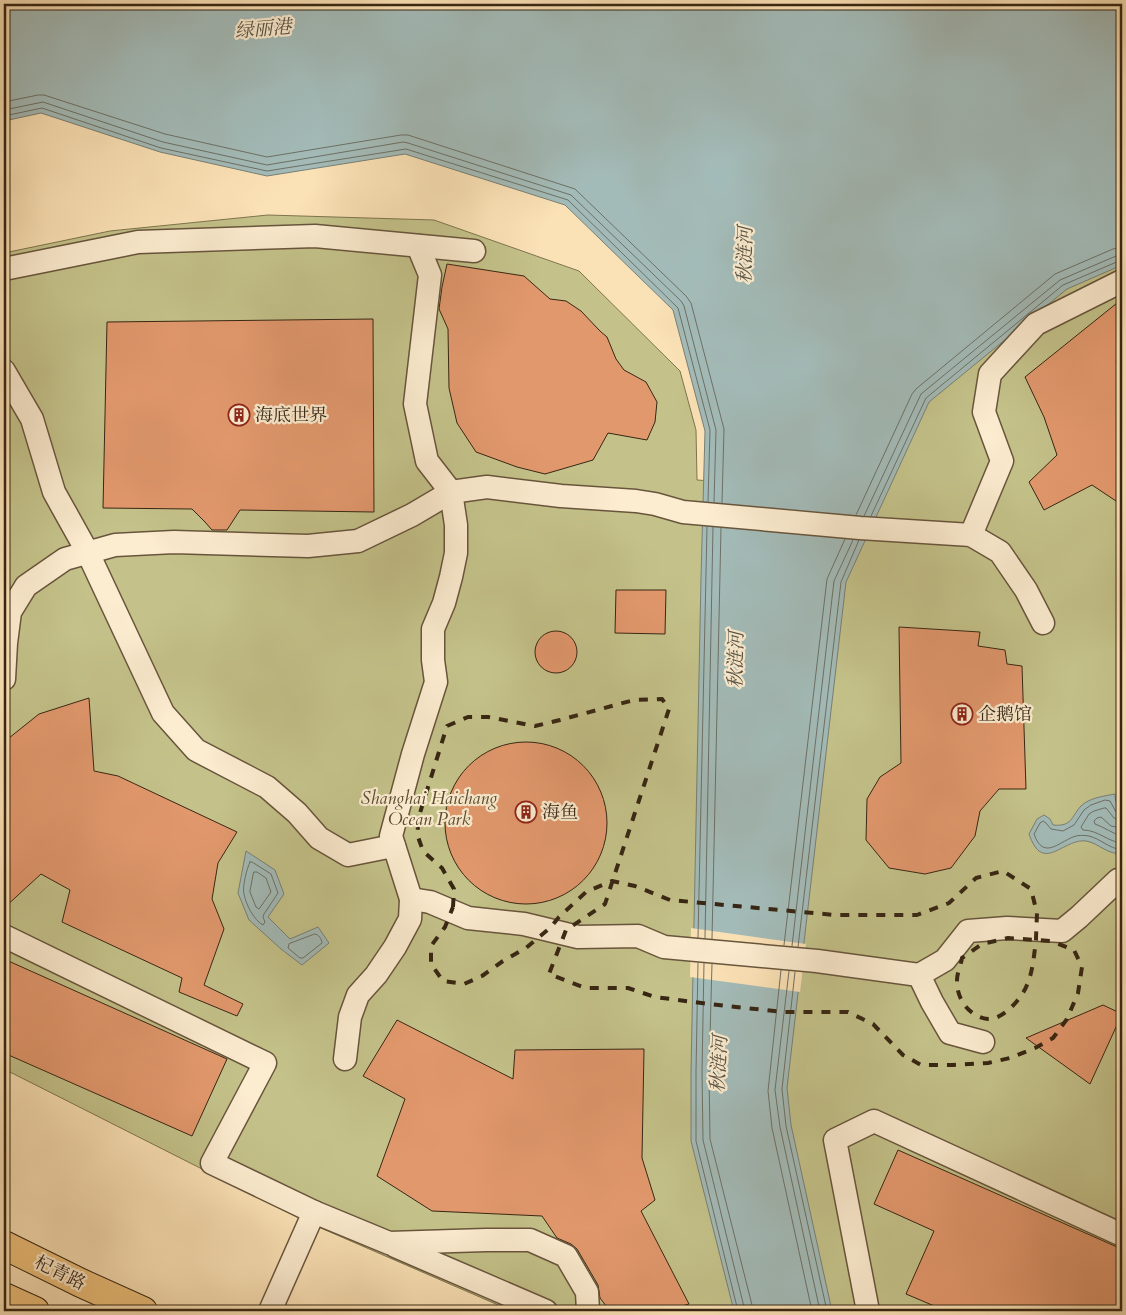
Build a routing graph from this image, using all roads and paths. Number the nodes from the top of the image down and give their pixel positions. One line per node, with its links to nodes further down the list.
1 (418, 246): 2 (street); 3 (street); 6 (street)
2 (474, 251)
3 (4, 269)
4 (1122, 281): 7 (street)
5 (4, 370): 8 (street)
6 (451, 492): 7 (street); 8 (street); 11 (street)
7 (971, 535): 9 (street)
8 (88, 552): 10 (street); 11 (street)
9 (1043, 623)
10 (4, 678)
11 (394, 846): 13 (street)
12 (1122, 881): 15 (street)
13 (411, 899): 15 (street); 17 (street)
14 (4, 936): 18 (street)
15 (919, 975): 16 (street)
16 (983, 1042)
17 (345, 1059)
18 (314, 1212): 20 (street); 25 (street)
19 (1122, 1235): 28 (street)
20 (389, 1243): 26 (street); 27 (street)
21 (4, 1245): 24 (main road, 杞青路)
22 (4, 1297): 23 (main road)
23 (35, 1311)
24 (143, 1311)
25 (270, 1311)
26 (546, 1311)
27 (588, 1311)
28 (868, 1311)

